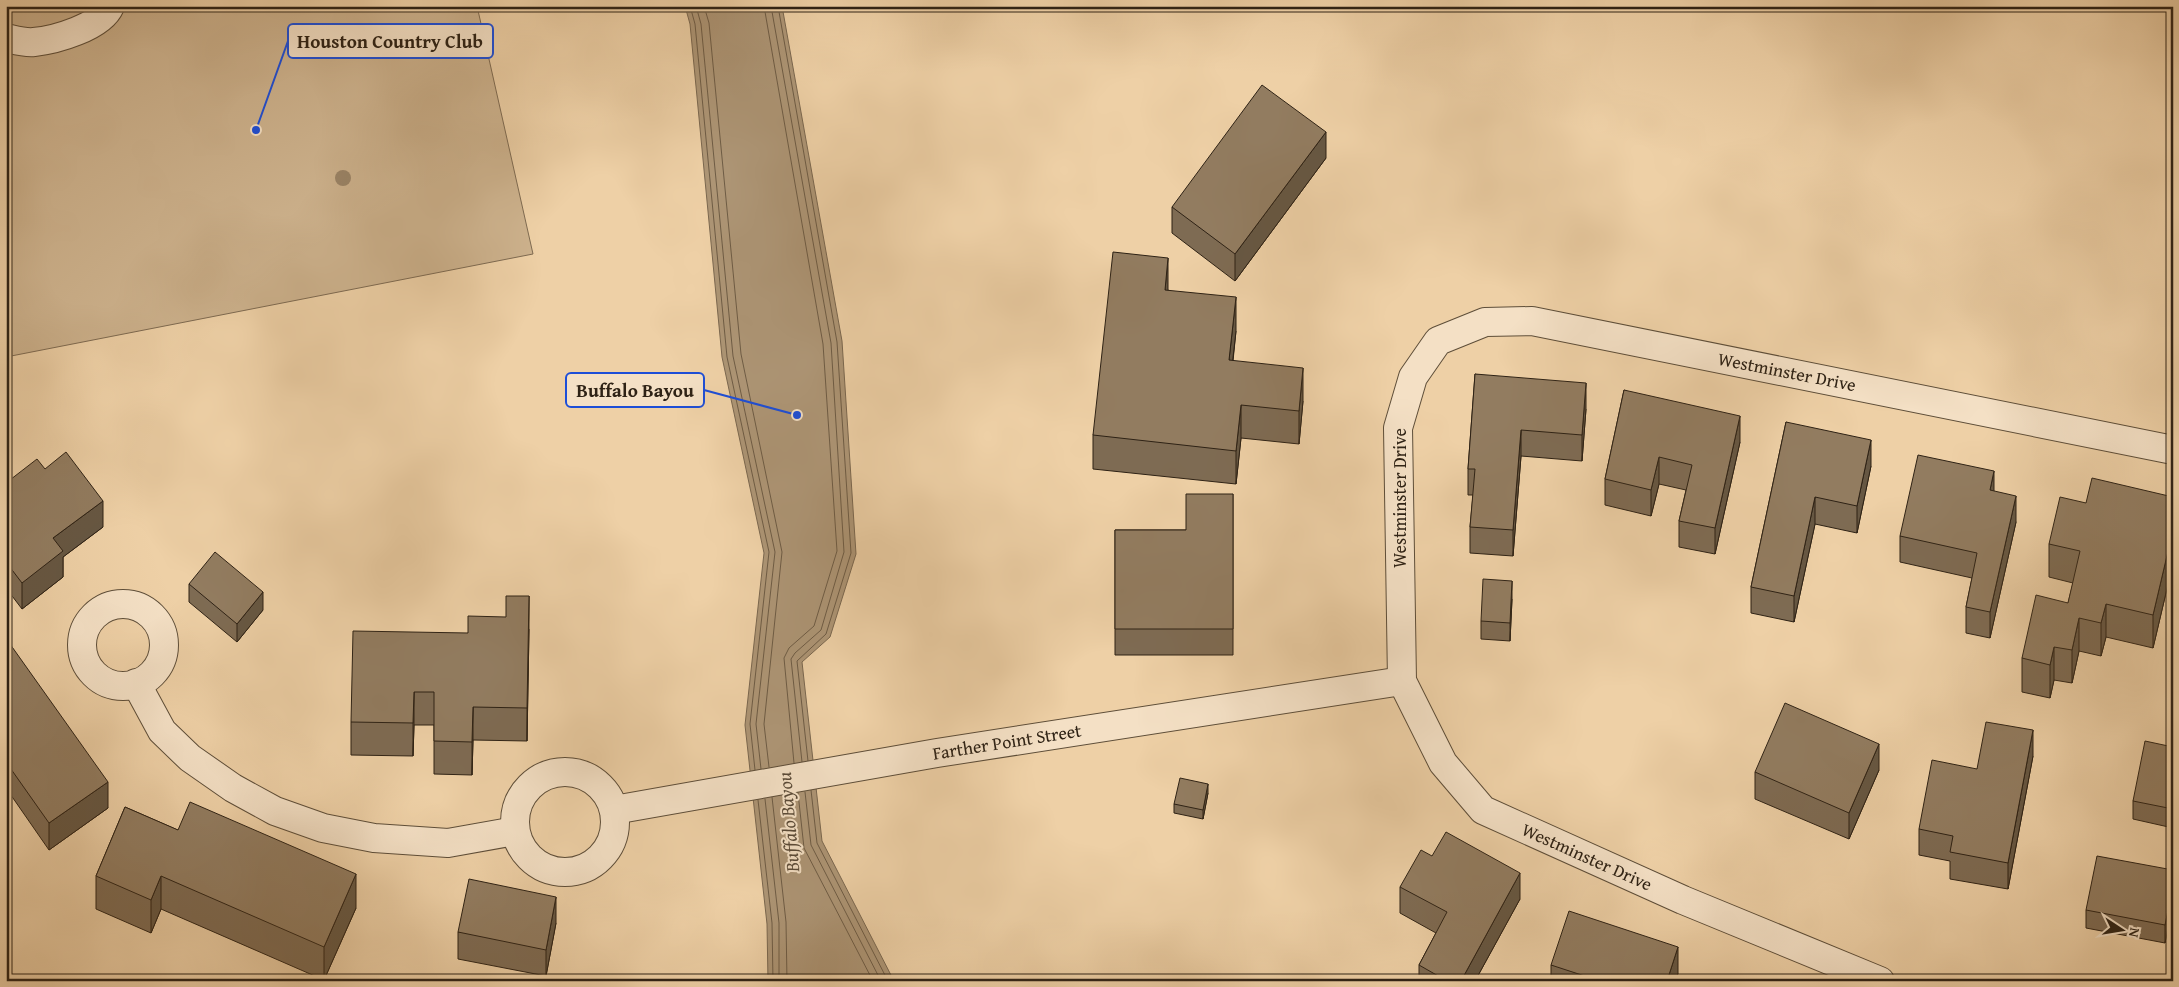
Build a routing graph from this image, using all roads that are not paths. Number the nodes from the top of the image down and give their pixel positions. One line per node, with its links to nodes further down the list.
1 (110, 6): 2 (street)
2 (6, 38)
3 (2173, 450): 4 (street, Westminster Drive)
4 (1402, 681): 6 (street, Farther Point Street); 8 (street, Westminster Drive)
5 (136, 683): 7 (street)
6 (614, 810): 7 (street); 7 (street)
7 (515, 831)
8 (1880, 981)

